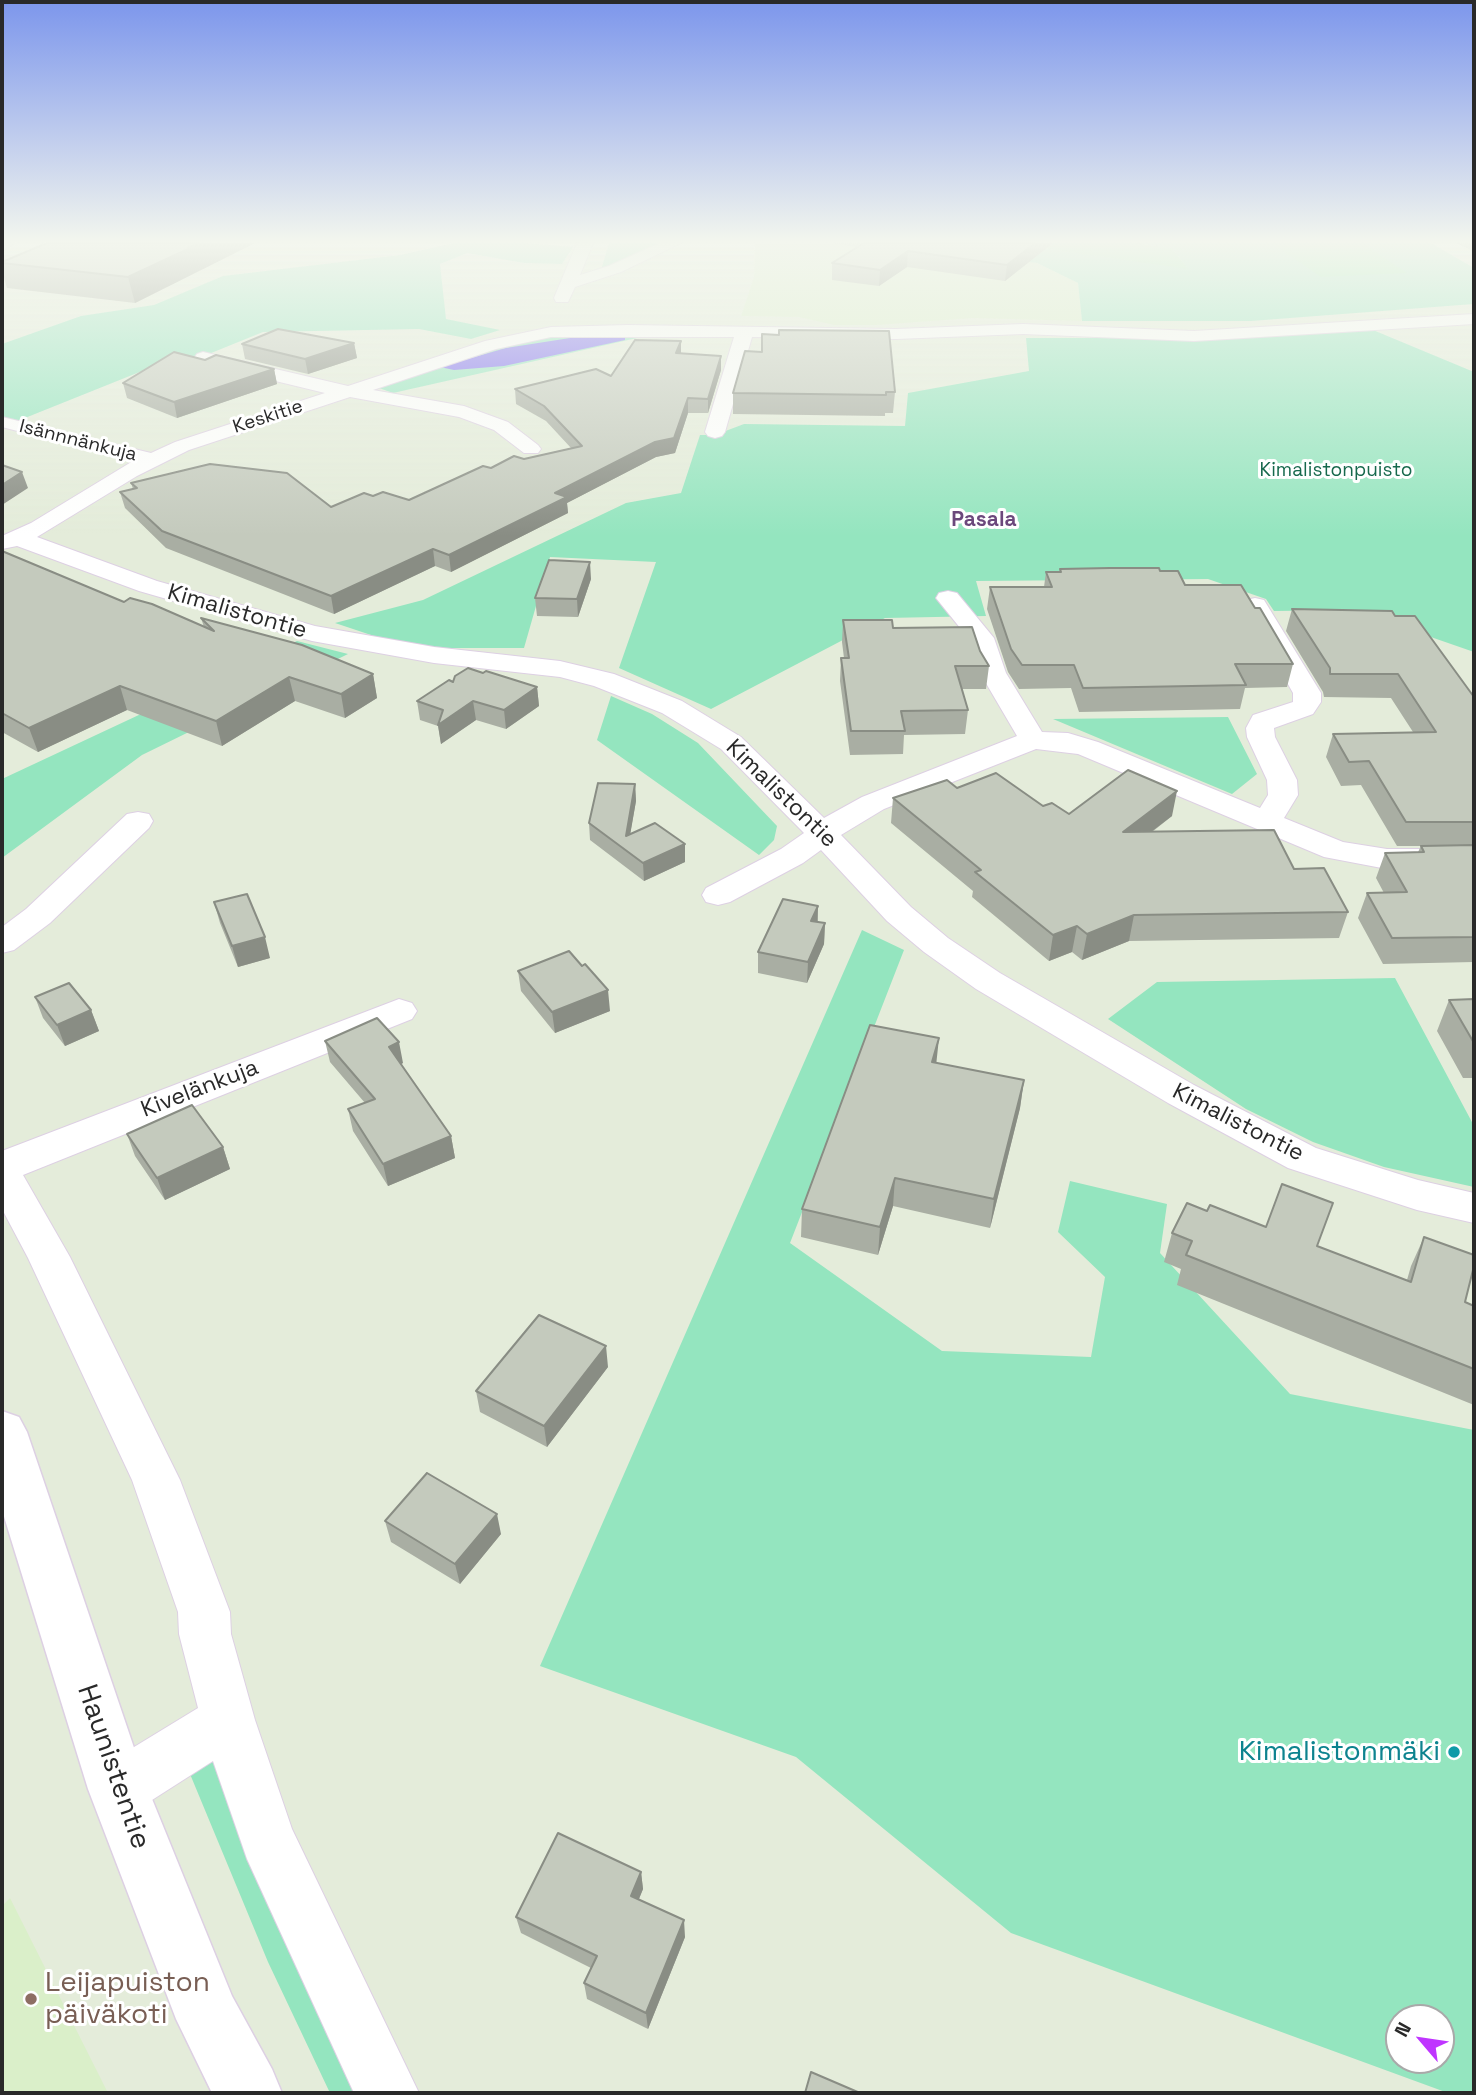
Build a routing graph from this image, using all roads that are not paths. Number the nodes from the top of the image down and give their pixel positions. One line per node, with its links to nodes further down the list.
1 (511, 341): 4 (street, Keskitie)
2 (742, 341): 6 (street)
3 (203, 358): 4 (street)
4 (346, 391): 7 (street); 8 (street, Keskitie)
5 (5, 422): 8 (street, Isännnänkuja)
6 (715, 432)
7 (531, 449)
8 (151, 459): 9 (street, Keskitie)
9 (10, 541): 15 (street, Kimalistontie)
10 (948, 598): 12 (street)
11 (1255, 605): 14 (street)
12 (1033, 740): 14 (street); 15 (street)
13 (138, 821): 18 (street)
14 (1266, 822): 16 (street)
15 (823, 834): 17 (street); 22 (street, Kimalistontie)
16 (1474, 858)
17 (718, 895)
18 (2, 943)
19 (398, 1011): 20 (street, Kivelänkuja)
20 (2, 1167)
21 (2, 1173): 24 (street)
22 (1474, 1208)
23 (2, 1432): 25 (street, Haunistentie)
24 (228, 1720): 25 (street); 27 (street)
25 (118, 1788): 26 (street, Haunistentie)
26 (248, 2093)
27 (387, 2093)

